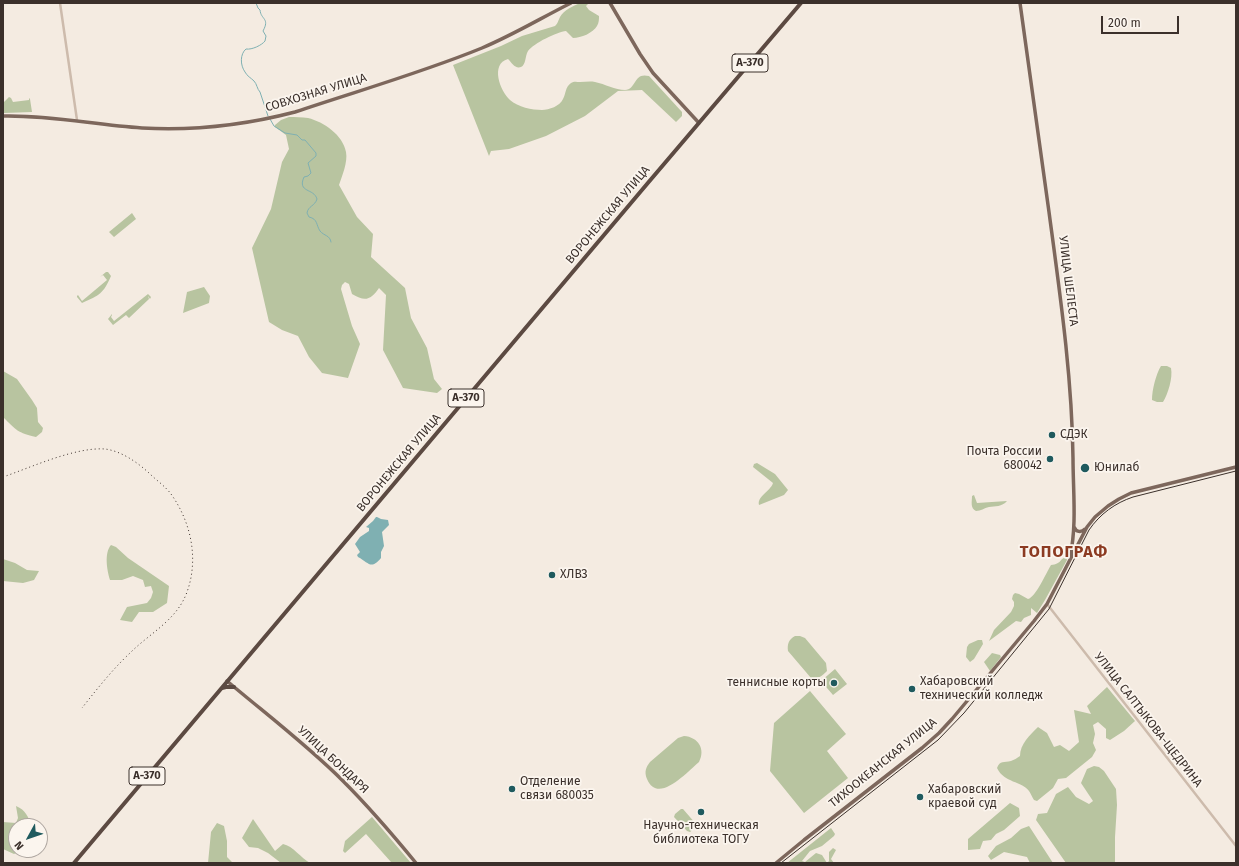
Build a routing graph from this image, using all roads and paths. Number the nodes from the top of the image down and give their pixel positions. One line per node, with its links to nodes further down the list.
1 (60, 3): 7 (street)
2 (571, 3): 7 (main road, СОВХОЗНАЯ УЛИЦА)
3 (610, 3): 8 (main road)
4 (802, 3): 8 (highway, ВОРОНЕЖСКАЯ УЛИЦА / А-370)
5 (1020, 3): 10 (main road, УЛИЦА ШЕЛЕСТА)
6 (3, 116): 7 (main road, СОВХОЗНАЯ УЛИЦА)
7 (77, 120)
8 (699, 123): 14 (highway, ВОРОНЕЖСКАЯ УЛИЦА / А-370)
9 (1236, 467): 11 (main road, ТИХООКЕАНСКАЯ УЛИЦА)
10 (1073, 525): 11 (main road); 12 (main road, УЛИЦА ШЕЛЕСТА)
11 (1088, 527): 12 (main road, ТИХООКЕАНСКАЯ УЛИЦА)
12 (1069, 562): 13 (main road, ТИХООКЕАНСКАЯ УЛИЦА)
13 (1047, 604): 18 (street, УЛИЦА САЛТЫКОВА-ЩЕДРИНА); 21 (main road, ТИХООКЕАНСКАЯ УЛИЦА)
14 (234, 673): 15 (highway, ВОРОНЕЖСКАЯ УЛИЦА / А-370); 16 (main road)
15 (227, 681): 16 (main road, УЛИЦА БОНДАРЯ); 17 (highway, ВОРОНЕЖСКАЯ УЛИЦА / А-370)
16 (234, 687): 17 (highway); 20 (main road, УЛИЦА БОНДАРЯ)
17 (220, 690): 19 (highway, ВОРОНЕЖСКАЯ УЛИЦА / А-370)
18 (1236, 846)
19 (74, 863)
20 (416, 863)
21 (776, 863)

